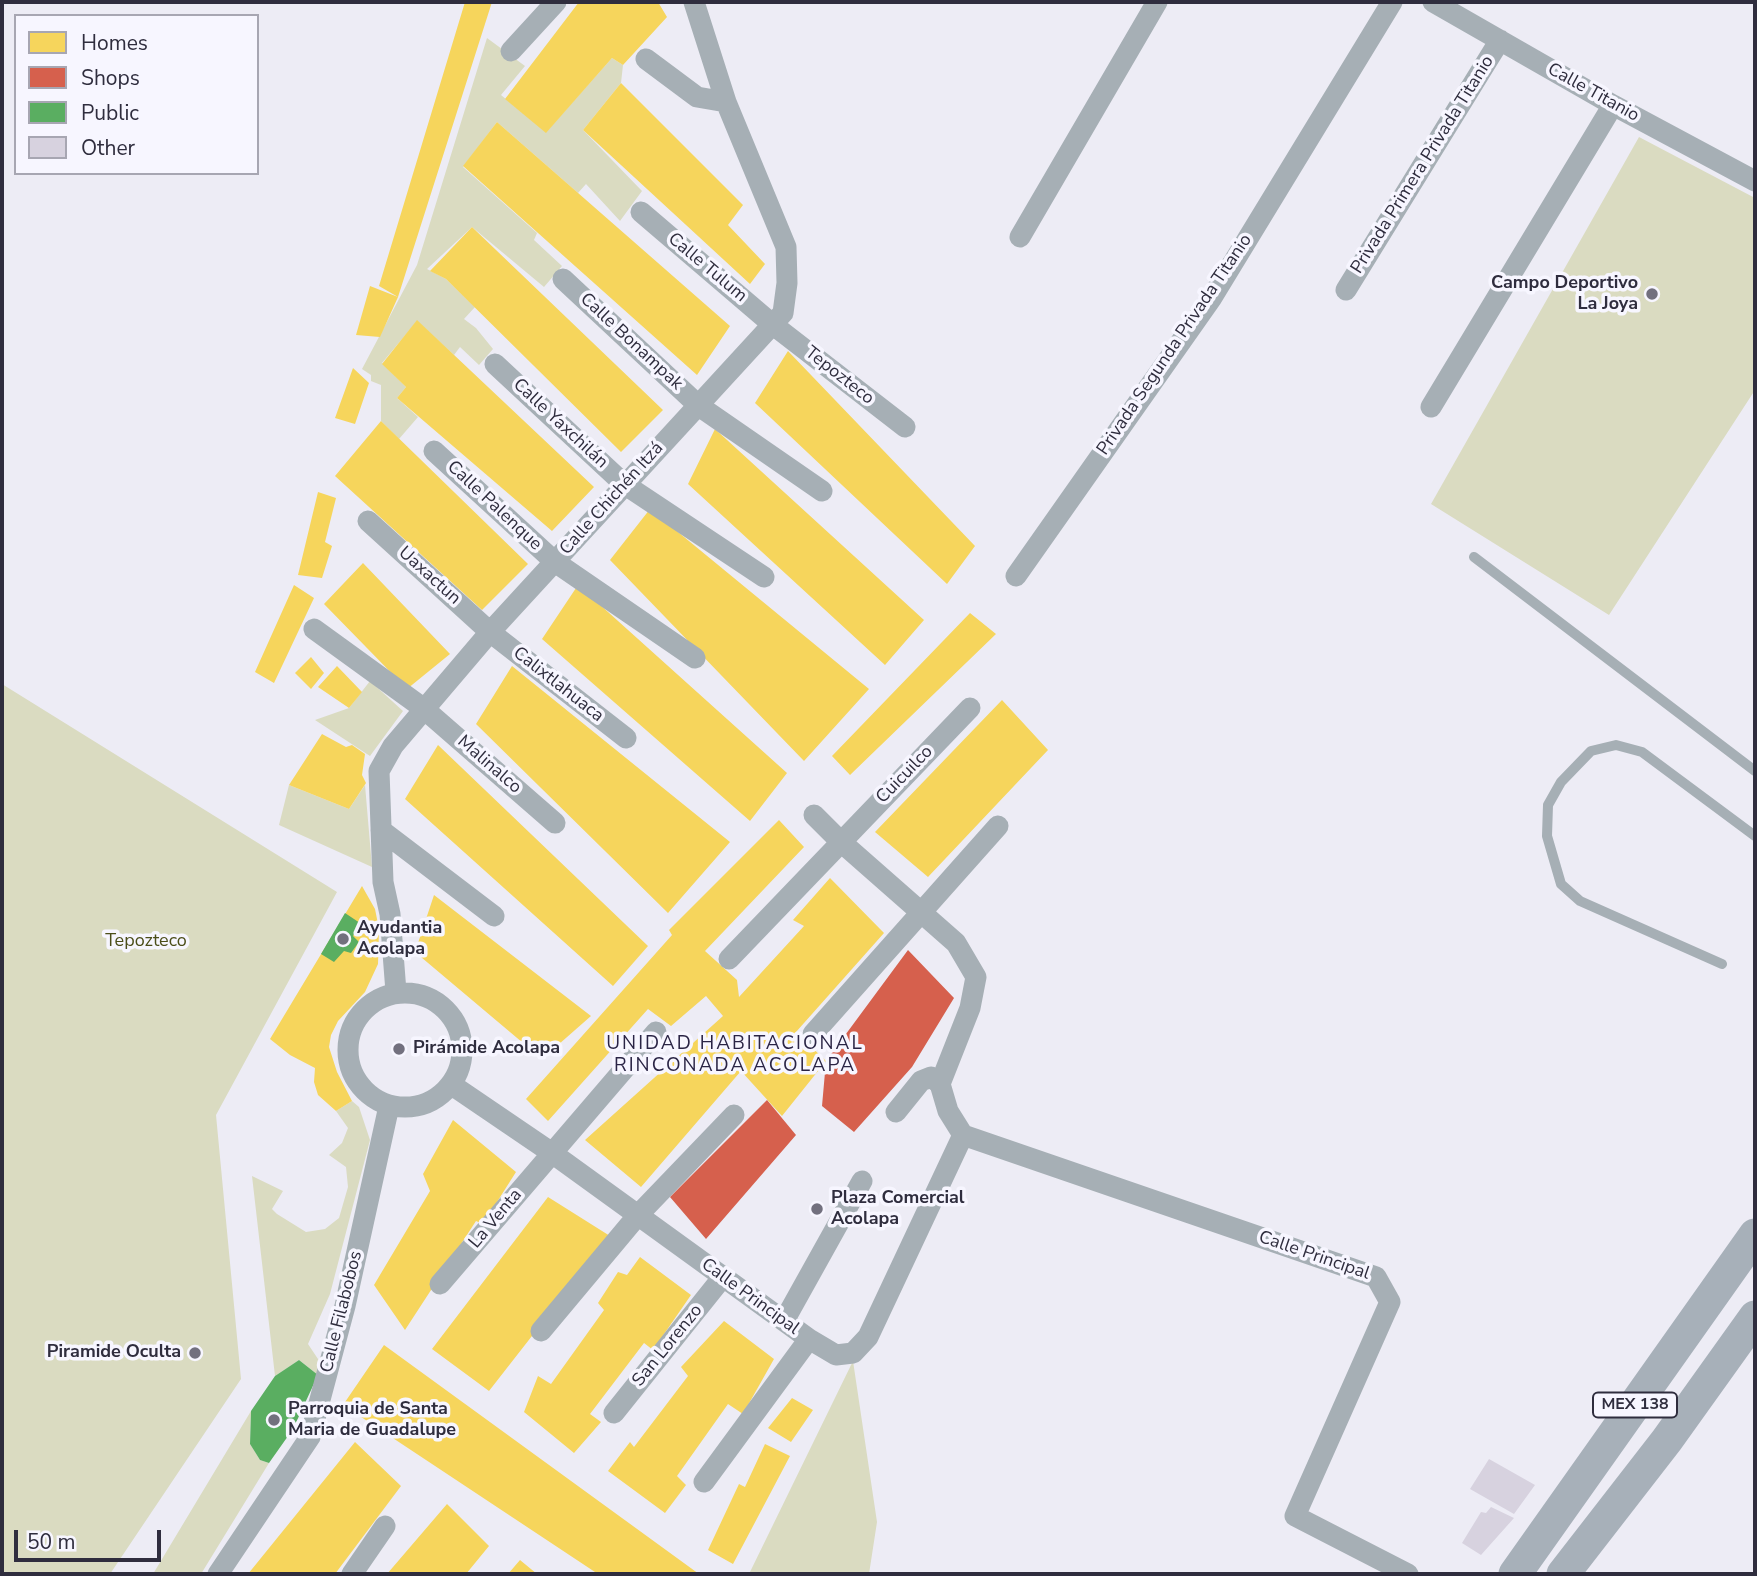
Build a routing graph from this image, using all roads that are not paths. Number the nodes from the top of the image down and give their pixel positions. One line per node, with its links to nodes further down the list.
1 (556, 2): 7 (street)
2 (694, 2): 9 (street, Calle Chichén Itzá)
3 (1157, 2): 13 (street)
4 (1392, 2): 27 (street, Privada Segunda Privada Titanio)
5 (1433, 2): 6 (street, Calle Titanio)
6 (1500, 40): 10 (street, Calle Titanio); 15 (street, Privada Primera Privada Titanio)
7 (511, 51)
8 (646, 59): 9 (street)
9 (726, 102): 16 (street, Calle Chichén Itzá)
10 (1613, 105): 11 (street, Calle Titanio); 19 (street)
11 (1755, 181)
12 (642, 212): 16 (street, Calle Tulum)
13 (1020, 237)
14 (562, 279): 18 (street, Calle Bonampak)
15 (1346, 290)
16 (772, 324): 18 (street, Calle Chichén Itzá); 20 (street, Tepozteco)
17 (495, 364): 22 (street, Calle Yaxchilán)
18 (699, 406): 22 (street, Calle Chichén Itzá); 23 (street, Calle Bonampak)
19 (1431, 407)
20 (905, 428)
21 (434, 451): 26 (street, Calle Palenque)
22 (624, 484): 26 (street, Calle Chichén Itzá); 28 (street, Calle Yaxchilán)
23 (822, 491)
24 (368, 521): 30 (street, Uaxactun)
25 (1474, 557): 35 (lane)
26 (555, 562): 30 (street, Calle Chichén Itzá); 31 (street, Calle Palenque)
27 (1016, 576)
28 (764, 577)
29 (314, 629): 32 (street, Malinalco)
30 (490, 632): 32 (street, Calle Chichén Itzá); 34 (street, Calixtlahuaca)
31 (695, 659)
32 (423, 708): 37 (street, Malinalco); 39 (street, Calle Chichén Itzá)
33 (970, 708): 41 (street, Cuicuilco)
34 (626, 738)
35 (1755, 771)
36 (814, 815): 41 (street)
37 (555, 823)
38 (998, 826): 42 (street)
39 (381, 830): 43 (street); 46 (street, Calle Chichén Itzá)
40 (1755, 836): 45 (lane)
41 (840, 841): 42 (street); 44 (street, Cuicuilco)
42 (920, 912): 48 (street); 49 (street)
43 (494, 916)
44 (729, 959)
45 (1721, 964)
46 (396, 992): 50 (street); 51 (street)
47 (656, 1032): 55 (street, La Venta)
48 (813, 1034)
49 (940, 1084): 52 (street); 54 (street)
50 (452, 1085): 51 (street); 55 (street, Calle Principal)
51 (389, 1106): 70 (street, Calle Filabobos)
52 (896, 1112)
53 (734, 1115): 57 (street)
54 (963, 1135): 64 (street, Calle Principal); 72 (street, Calle Principal)
55 (552, 1153): 57 (street, Calle Principal); 60 (street, La Venta)
56 (862, 1181): 62 (street)
57 (638, 1215): 59 (street, Calle Principal); 63 (street)
58 (1755, 1235): 66 (main road, MEX 138)
59 (722, 1278): 62 (street, Calle Principal); 65 (street, San Lorenzo)
60 (440, 1284)
61 (1755, 1317): 67 (main road, MEX 138)
62 (784, 1321): 64 (street, Calle Principal)
63 (541, 1332)
64 (808, 1339): 68 (street)
65 (614, 1413)
66 (1628, 1414): 67 (main road); 73 (main road, MEX 138)
67 (1667, 1440): 74 (main road, MEX 138)
68 (704, 1482)
69 (385, 1526): 71 (street)
70 (218, 1574)
71 (352, 1574)
72 (1408, 1574)
73 (1515, 1574)
74 (1563, 1574)

